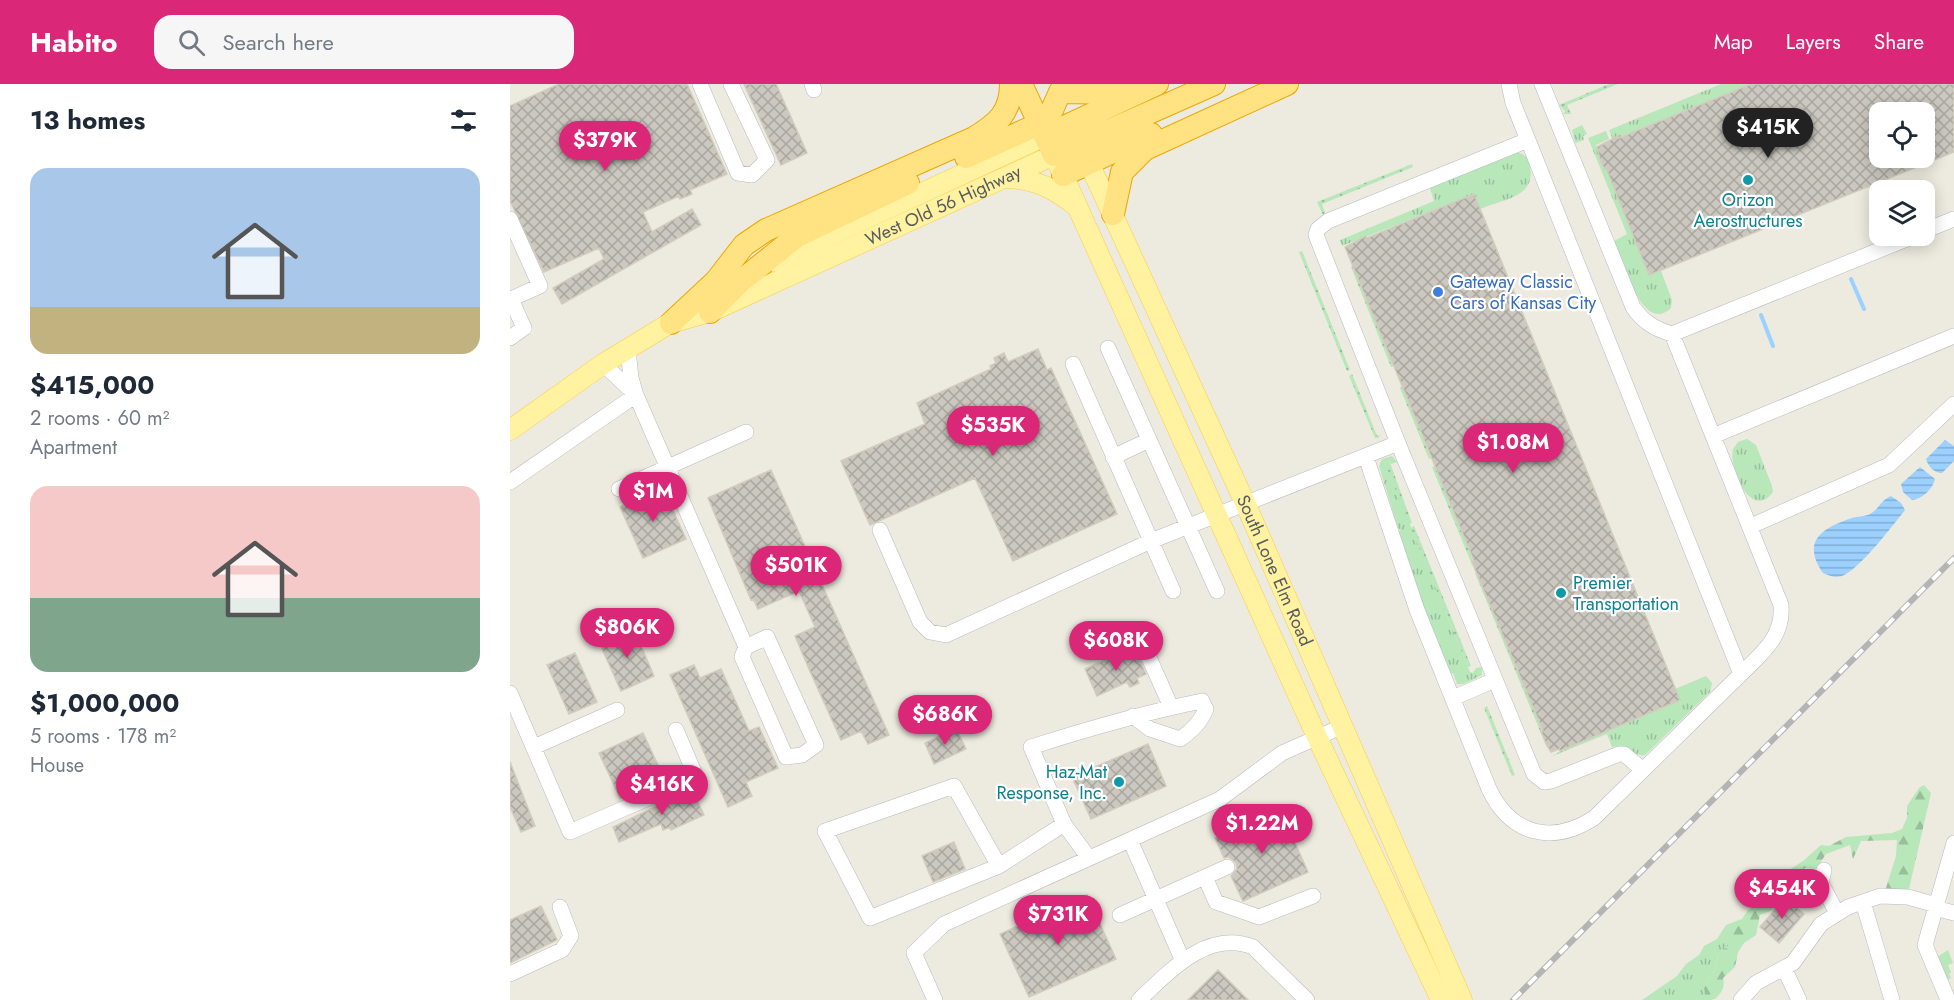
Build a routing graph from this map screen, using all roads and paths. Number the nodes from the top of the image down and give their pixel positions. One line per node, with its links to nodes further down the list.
1 (700, 84): 2 (street)
2 (731, 84)
3 (1011, 84): 24 (highway)
4 (1021, 84): 14 (highway)
5 (1214, 84): 13 (highway, West Old 56 Highway)
6 (1260, 84): 13 (highway)
7 (1287, 84): 17 (highway)
8 (1509, 84): 12 (street)
9 (1542, 84): 25 (street)
10 (1058, 88): 11 (highway); 13 (highway); 14 (highway)
11 (1149, 88): 13 (highway, West Old 56 Highway)
12 (1528, 140): 38 (street); 54 (street)
13 (1080, 143): 14 (highway, West Old 56 Highway); 14 (highway); 17 (main road, South Lone Elm Road)
14 (1050, 148): 15 (main road, West Old 56 Highway); 16 (main road, South Lone Elm Road); 22 (highway)
15 (1004, 178): 16 (main road); 23 (main road, West Old 56 Highway)
16 (1078, 207): 45 (main road, South Lone Elm Road)
17 (1113, 214): 44 (main road, South Lone Elm Road)
18 (510, 219): 27 (street)
19 (1954, 219): 20 (street)
20 (1935, 227)
21 (1889, 246): 25 (street)
22 (741, 281): 23 (highway); 24 (main road, West Old 56 Highway)
23 (710, 312): 24 (main road, West Old 56 Highway)
24 (671, 323): 29 (main road, West Old 56 Highway)
25 (1672, 334): 36 (street)
26 (1954, 336): 36 (street)
27 (510, 338)
28 (1108, 348): 37 (street)
29 (628, 349): 31 (main road, West Old 56 Highway); 32 (street)
30 (1073, 363): 39 (street)
31 (603, 364): 32 (street); 34 (main road, West Old 56 Highway)
32 (636, 395): 41 (street); 42 (street)
33 (1954, 404): 46 (street)
34 (510, 430)
35 (746, 432): 41 (street)
36 (1713, 436): 46 (street)
37 (1149, 440): 39 (street); 47 (street)
38 (1398, 443): 40 (street); 55 (street)
39 (1113, 457): 49 (street)
40 (1366, 457): 44 (street); 57 (street)
41 (668, 467): 43 (street); 53 (street)
42 (510, 482)
43 (619, 489)
44 (1246, 505): 45 (street); 61 (main road, South Lone Elm Road)
45 (1219, 515): 47 (street); 63 (main road, South Lone Elm Road)
46 (1750, 526): 54 (street)
47 (1188, 527): 49 (street); 51 (street)
48 (880, 530): 49 (street)
49 (1151, 541): 50 (street)
50 (1173, 591)
51 (1217, 591)
52 (1143, 644): 58 (street)
53 (746, 647): 53 (street)
54 (1741, 674): 65 (street)
55 (1496, 680): 57 (street); 65 (street)
56 (510, 693): 64 (street)
57 (1453, 698): 65 (street)
58 (1171, 707): 60 (street); 60 (street)
59 (616, 710): 64 (street)
60 (1132, 716): 66 (street)
61 (1343, 726): 63 (street); 89 (main road, South Lone Elm Road)
62 (676, 730): 64 (street)
63 (1317, 737): 67 (street); 85 (main road, South Lone Elm Road)
64 (534, 747)
65 (1643, 770)
66 (1064, 824): 69 (street); 70 (street)
67 (1130, 840): 69 (street); 75 (street)
68 (1954, 843): 77 (street)
69 (1089, 858): 86 (street)
70 (999, 866): 70 (street)
71 (1227, 867): 73 (street)
72 (1824, 870): 79 (street)
73 (1205, 877): 74 (street); 75 (street)
74 (1313, 896)
75 (1155, 899): 81 (street); 82 (street)
76 (1863, 902): 77 (street); 79 (street); 92 (street)
77 (1936, 906): 80 (street); 93 (street)
78 (560, 907): 84 (street)
79 (1838, 913): 83 (street)
80 (1954, 913)
81 (1120, 915)
82 (1182, 959): 87 (street); 88 (street)
83 (1784, 968): 90 (street); 91 (street)
84 (510, 974)
85 (1439, 995)
86 (935, 1000)
87 (1139, 1000)
88 (1307, 1000)
89 (1462, 1000)
90 (1741, 1000)
91 (1799, 1000)
92 (1892, 1000)
93 (1948, 1000)

